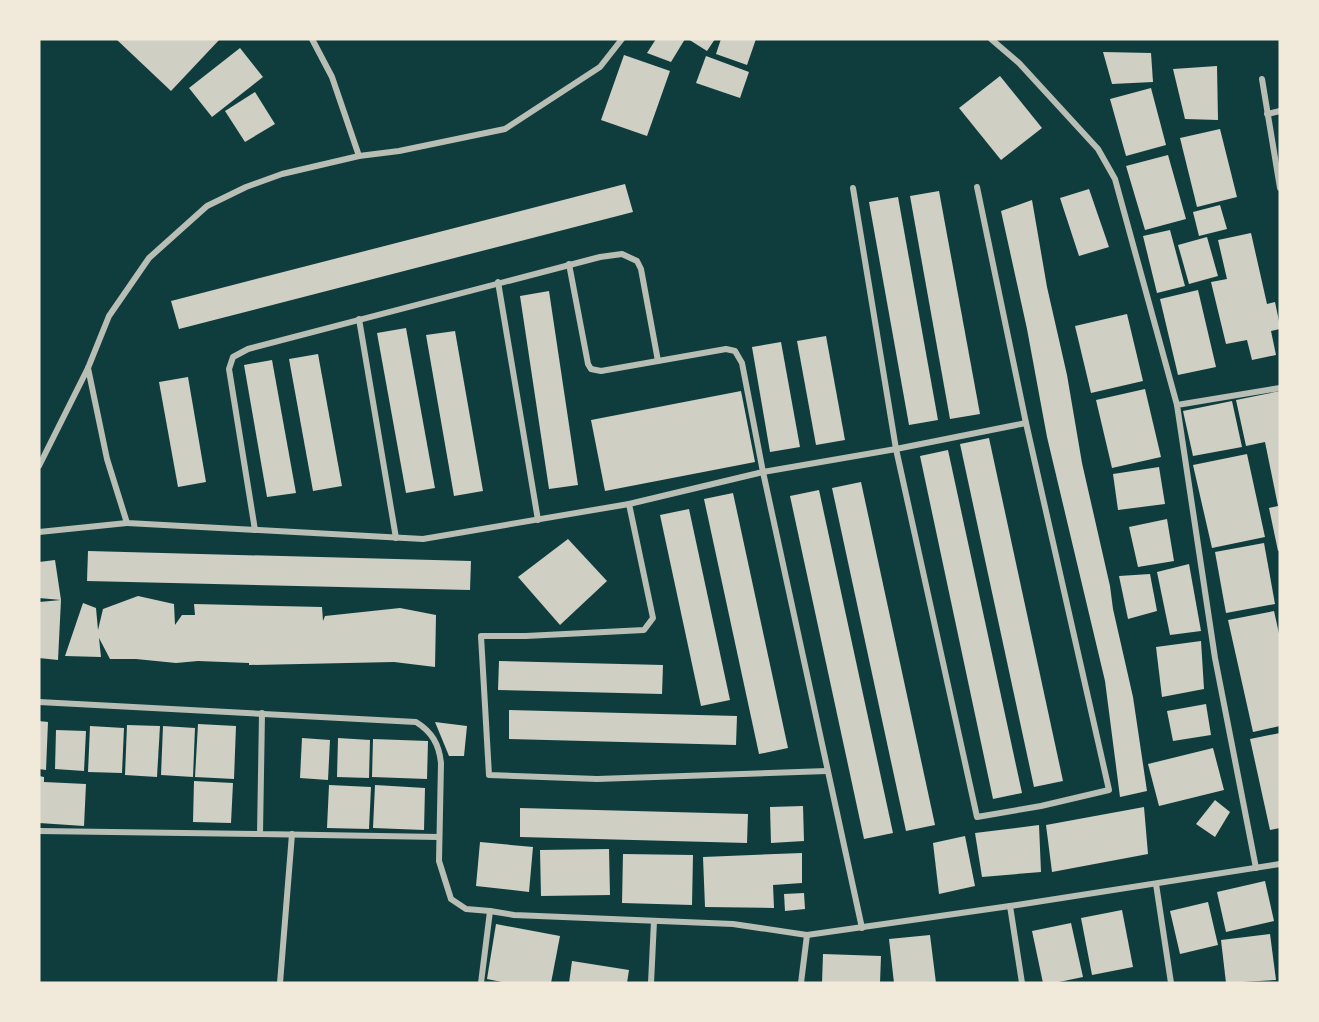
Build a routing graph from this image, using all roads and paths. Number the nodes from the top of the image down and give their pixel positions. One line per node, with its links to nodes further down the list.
1 (312, 39): 7 (street)
2 (622, 39): 7 (street)
3 (991, 39): 17 (street)
4 (1262, 79): 6 (street)
5 (1280, 111): 6 (street)
6 (1267, 114): 10 (street)
7 (359, 156): 15 (street)
8 (977, 187): 18 (street)
9 (853, 188): 19 (street)
10 (1280, 189)
11 (569, 264): 12 (street); 14 (street); 14 (street)
12 (498, 282): 13 (street); 23 (street)
13 (359, 319): 25 (street); 27 (street)
14 (657, 361): 21 (street)
15 (88, 368): 20 (street); 24 (street)
16 (1280, 387): 17 (street)
17 (1177, 405): 36 (street)
18 (1026, 423): 19 (street); 19 (street)
19 (896, 449): 21 (street)
20 (39, 466)
21 (763, 472): 22 (street); 30 (street)
22 (629, 504): 23 (street); 30 (street)
23 (538, 520): 27 (street)
24 (127, 523): 25 (street); 26 (street)
25 (255, 530): 27 (street)
26 (39, 532)
27 (396, 538)
28 (39, 702): 29 (street)
29 (262, 713): 32 (street); 34 (street)
30 (827, 771): 41 (street)
31 (39, 831): 32 (street)
32 (260, 834): 33 (street)
33 (292, 834): 34 (street); 43 (street)
34 (439, 837): 39 (street)
35 (1280, 864): 36 (street)
36 (1256, 868): 37 (street)
37 (1156, 884): 38 (street); 48 (street)
38 (1010, 906): 41 (street); 47 (street)
39 (490, 911): 40 (street); 44 (street)
40 (654, 921): 42 (street); 45 (street)
41 (862, 928): 42 (street)
42 (807, 935): 46 (street)
43 (280, 983)
44 (481, 983)
45 (651, 983)
46 (801, 983)
47 (1023, 983)
48 (1171, 983)

